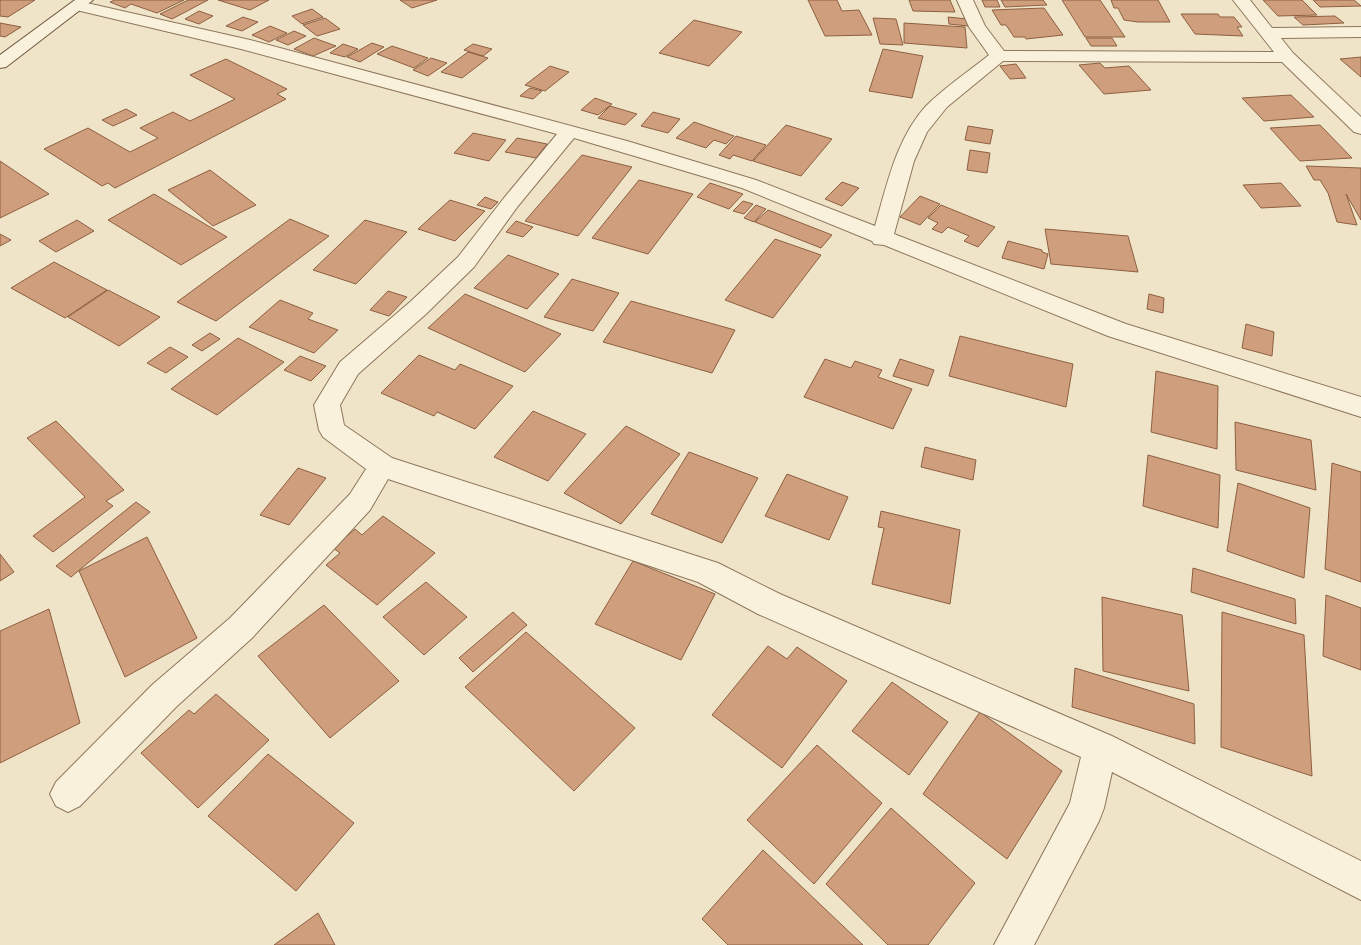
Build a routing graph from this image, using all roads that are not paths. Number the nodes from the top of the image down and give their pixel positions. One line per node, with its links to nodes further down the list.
1 (965, 0): 6 (street)
2 (1241, 0): 4 (street)
3 (81, 3): 8 (street); 10 (street)
4 (1267, 32): 5 (street); 7 (street)
5 (1361, 32)
6 (999, 56): 7 (street); 11 (street)
7 (1287, 57): 9 (street)
8 (0, 63)
9 (1361, 128)
10 (570, 131): 11 (street); 13 (street)
11 (882, 238): 12 (street)
12 (1361, 407)
13 (382, 466): 14 (street); 15 (street)
14 (1100, 748): 16 (street); 17 (street)
15 (68, 794)
16 (1361, 881)
17 (1013, 945)

